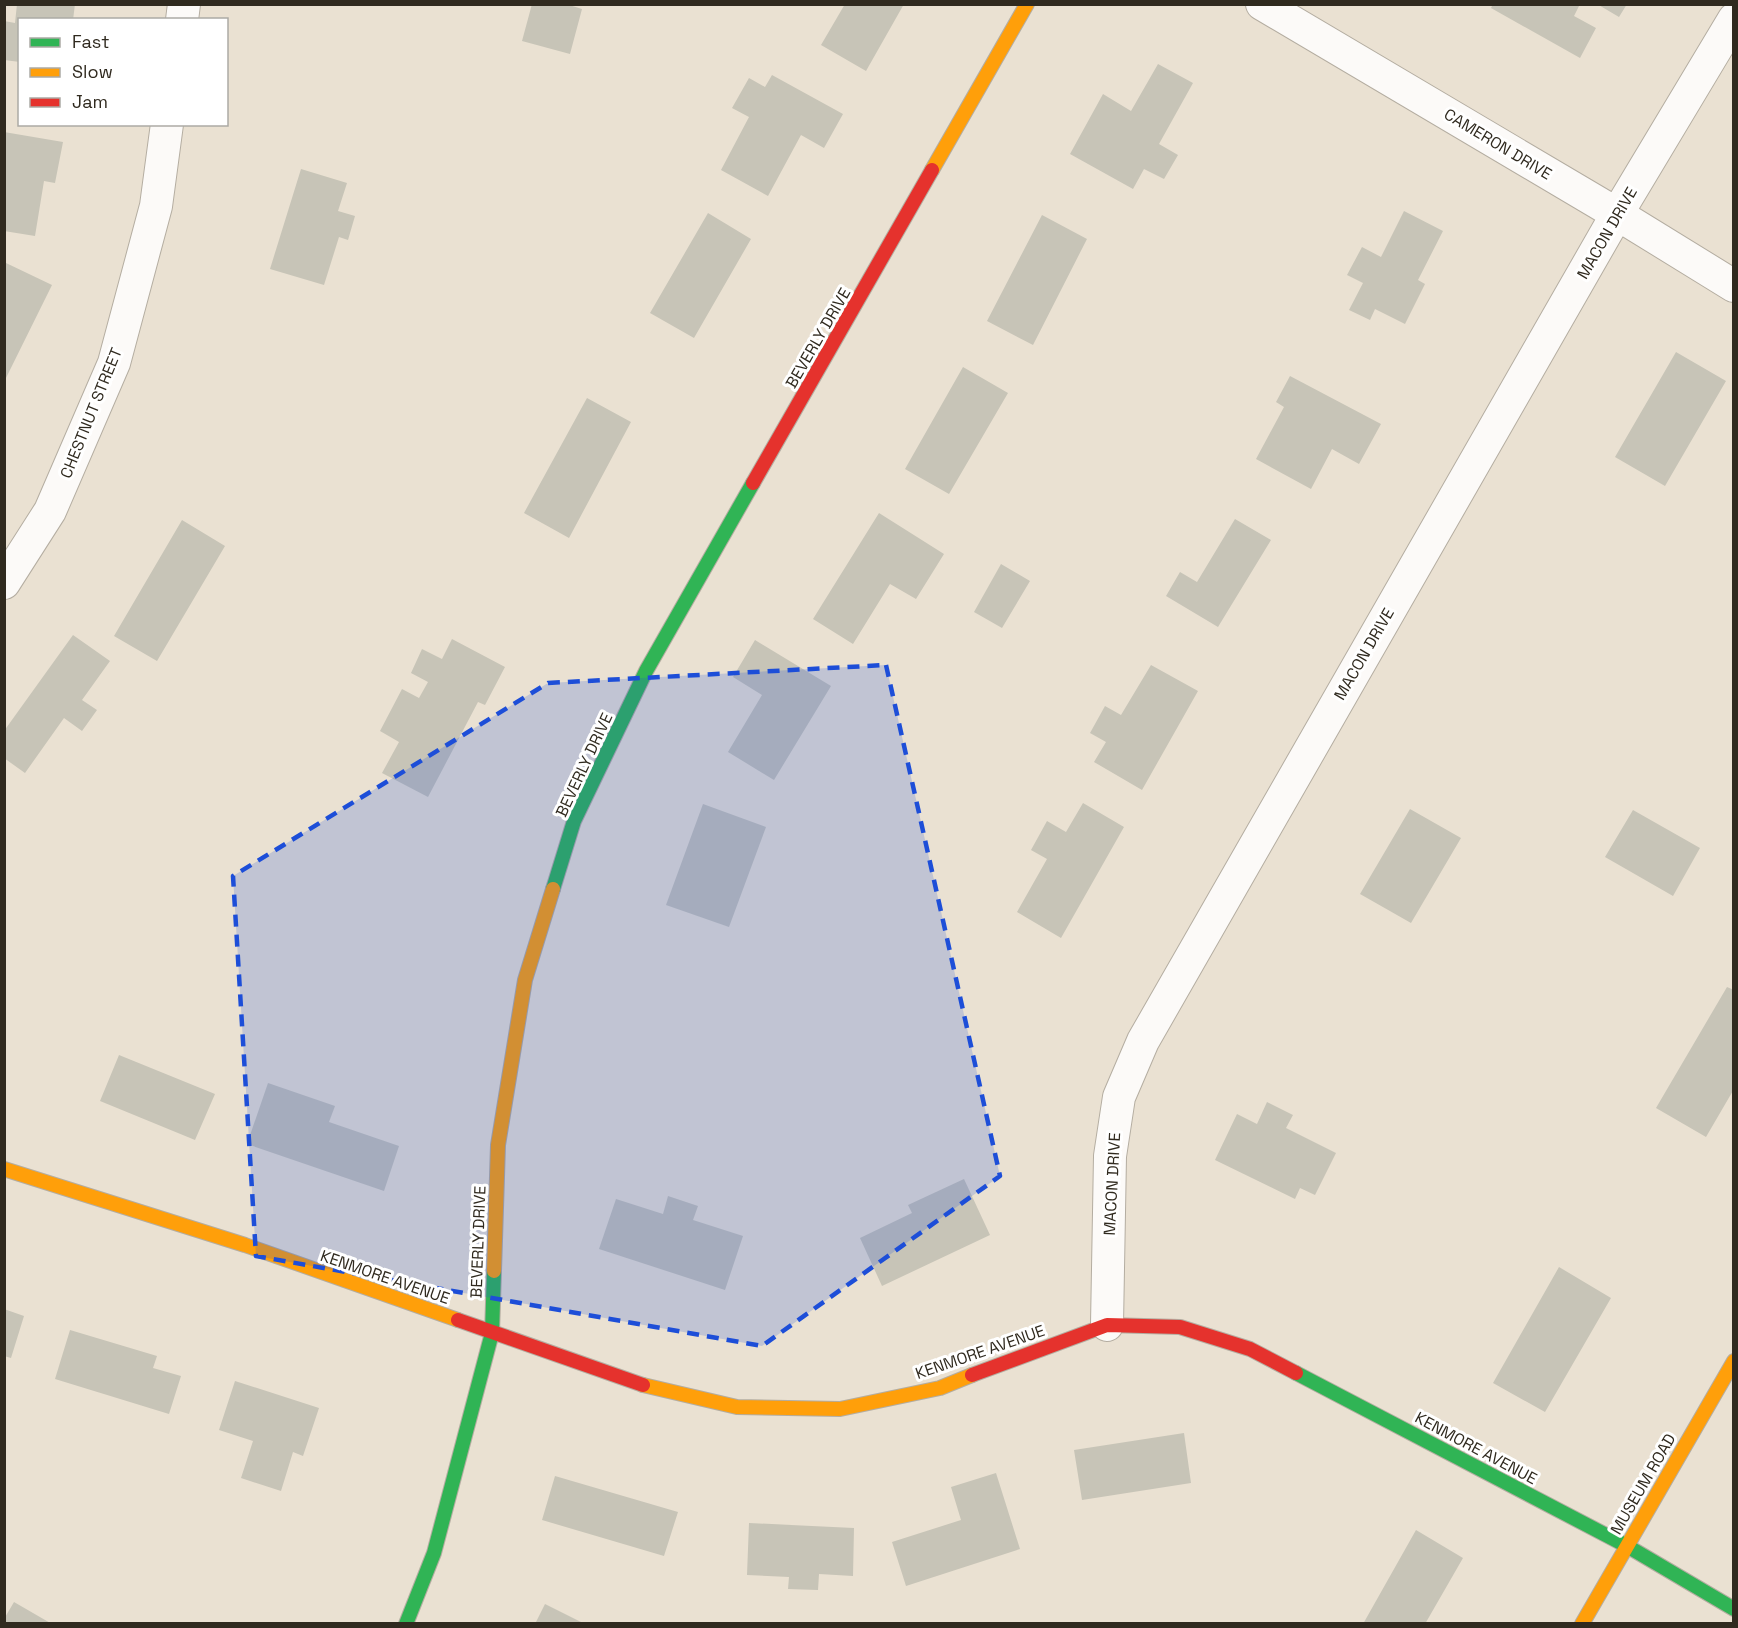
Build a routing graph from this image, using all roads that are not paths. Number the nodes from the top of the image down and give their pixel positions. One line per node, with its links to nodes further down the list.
1 (1027, 4): 10 (street, BEVERLY DRIVE)
2 (1262, 4): 5 (street, CAMERON DRIVE)
3 (1734, 19): 5 (street, MACON DRIVE)
4 (167, 126): 7 (street, CHESTNUT STREET)
5 (1617, 214): 6 (street, CAMERON DRIVE); 9 (street, MACON DRIVE)
6 (1734, 286)
7 (4, 583)
8 (4, 1169): 10 (street, KENMORE AVENUE)
9 (1107, 1325): 10 (street, KENMORE AVENUE); 12 (street, KENMORE AVENUE)
10 (492, 1333): 14 (street, BEVERLY DRIVE)
11 (1734, 1361): 12 (street, MUSEUM ROAD)
12 (1627, 1546): 13 (street, KENMORE AVENUE); 15 (street, MUSEUM ROAD)
13 (1734, 1609)
14 (406, 1623)
15 (1582, 1623)

